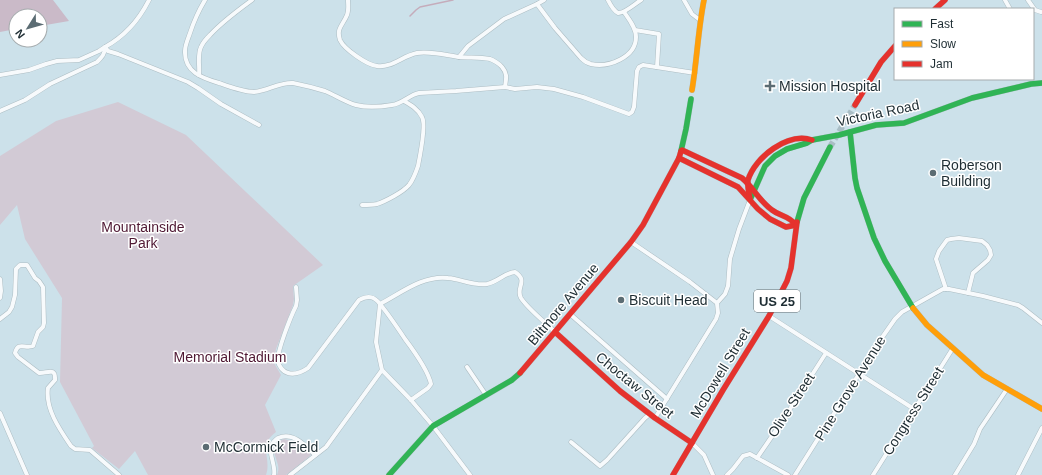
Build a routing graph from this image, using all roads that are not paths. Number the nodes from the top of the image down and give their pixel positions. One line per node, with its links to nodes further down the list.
1 (150, 0): 16 (street)
2 (205, 0): 22 (street)
3 (252, 0): 22 (street)
4 (348, 0): 18 (street)
5 (544, 0): 11 (street)
6 (608, 0): 13 (street)
7 (641, 0): 13 (street)
8 (684, 0): 14 (street)
9 (704, 0): 14 (street)
10 (945, 0): 12 (street)
11 (537, 4): 15 (street); 18 (street)
12 (936, 8)
13 (624, 12): 15 (street)
14 (700, 20): 20 (street)
15 (635, 30): 19 (street)
16 (105, 47): 21 (street); 29 (street); 30 (street)
17 (894, 47): 28 (street)
18 (459, 57): 24 (street)
19 (657, 67): 20 (street); 24 (street)
20 (695, 73): 25 (street)
21 (0, 75)
22 (199, 76): 27 (street)
23 (1042, 83): 31 (street, Victoria Road)
24 (505, 87): 27 (street)
25 (692, 90)
26 (691, 99): 34 (street, Biltmore Avenue)
27 (404, 101): 39 (street)
28 (855, 105)
29 (0, 110)
30 (259, 124)
31 (850, 132): 32 (street, Victoria Road); 49 (street)
32 (812, 140): 36 (street, Victoria Road); 37 (street, Victoria Road)
33 (830, 147): 40 (street, McDowell Street / US 25)
34 (682, 150): 35 (street, Biltmore Avenue); 36 (street)
35 (679, 158): 38 (street); 41 (street, Biltmore Avenue)
36 (748, 182): 37 (street); 38 (street)
37 (754, 190): 38 (street, Victoria Road); 40 (street)
38 (750, 200): 40 (street); 47 (street)
39 (362, 205)
40 (796, 225): 51 (street, McDowell Street / US 25)
41 (631, 242): 47 (street); 50 (street, Biltmore Avenue)
42 (0, 279): 46 (street)
43 (296, 288): 48 (street)
44 (946, 289): 45 (street); 45 (street); 49 (street, Pine Grove Avenue)
45 (968, 293): 53 (street)
46 (0, 298)
47 (717, 302): 62 (street)
48 (380, 304): 54 (street); 58 (street); 63 (street)
49 (911, 306): 55 (street); 59 (street, Pine Grove Avenue)
50 (570, 314): 54 (street, Biltmore Avenue); 62 (street)
51 (769, 316): 56 (street); 72 (street, McDowell Street / US 25)
52 (0, 319): 75 (street)
53 (1042, 324)
54 (555, 332): 61 (street, Biltmore Avenue); 67 (street, Choctaw Street)
55 (953, 348): 60 (street); 65 (street, Congress Street)
56 (826, 352): 59 (street); 74 (street, Olive Street)
57 (467, 367): 61 (street)
58 (382, 370): 63 (street); 73 (street)
59 (860, 374): 65 (street); 85 (street, Pine Grove Avenue)
60 (1007, 389): 64 (street); 87 (street)
61 (486, 395): 69 (street, Biltmore Avenue)
62 (667, 398): 68 (street)
63 (410, 400): 69 (street)
64 (1042, 408)
65 (914, 409): 86 (street, Congress Street)
66 (0, 413): 76 (street)
67 (650, 414): 68 (street, Choctaw Street); 71 (street)
68 (655, 418): 72 (street, Choctaw Street)
69 (433, 426): 79 (street, Biltmore Avenue); 80 (street)
70 (1042, 428): 88 (street)
71 (571, 442)
72 (692, 443): 81 (street, McDowell Street / US 25); 82 (street, Choctaw Street)
73 (315, 455): 77 (street); 78 (street)
74 (757, 458): 83 (street); 84 (street)
75 (117, 474)
76 (27, 475)
77 (274, 475)
78 (290, 475)
79 (389, 475)
80 (470, 475)
81 (673, 475)
82 (713, 475)
83 (727, 475)
84 (788, 475)
85 (795, 475)
86 (873, 475)
87 (955, 475)
88 (1018, 475)

